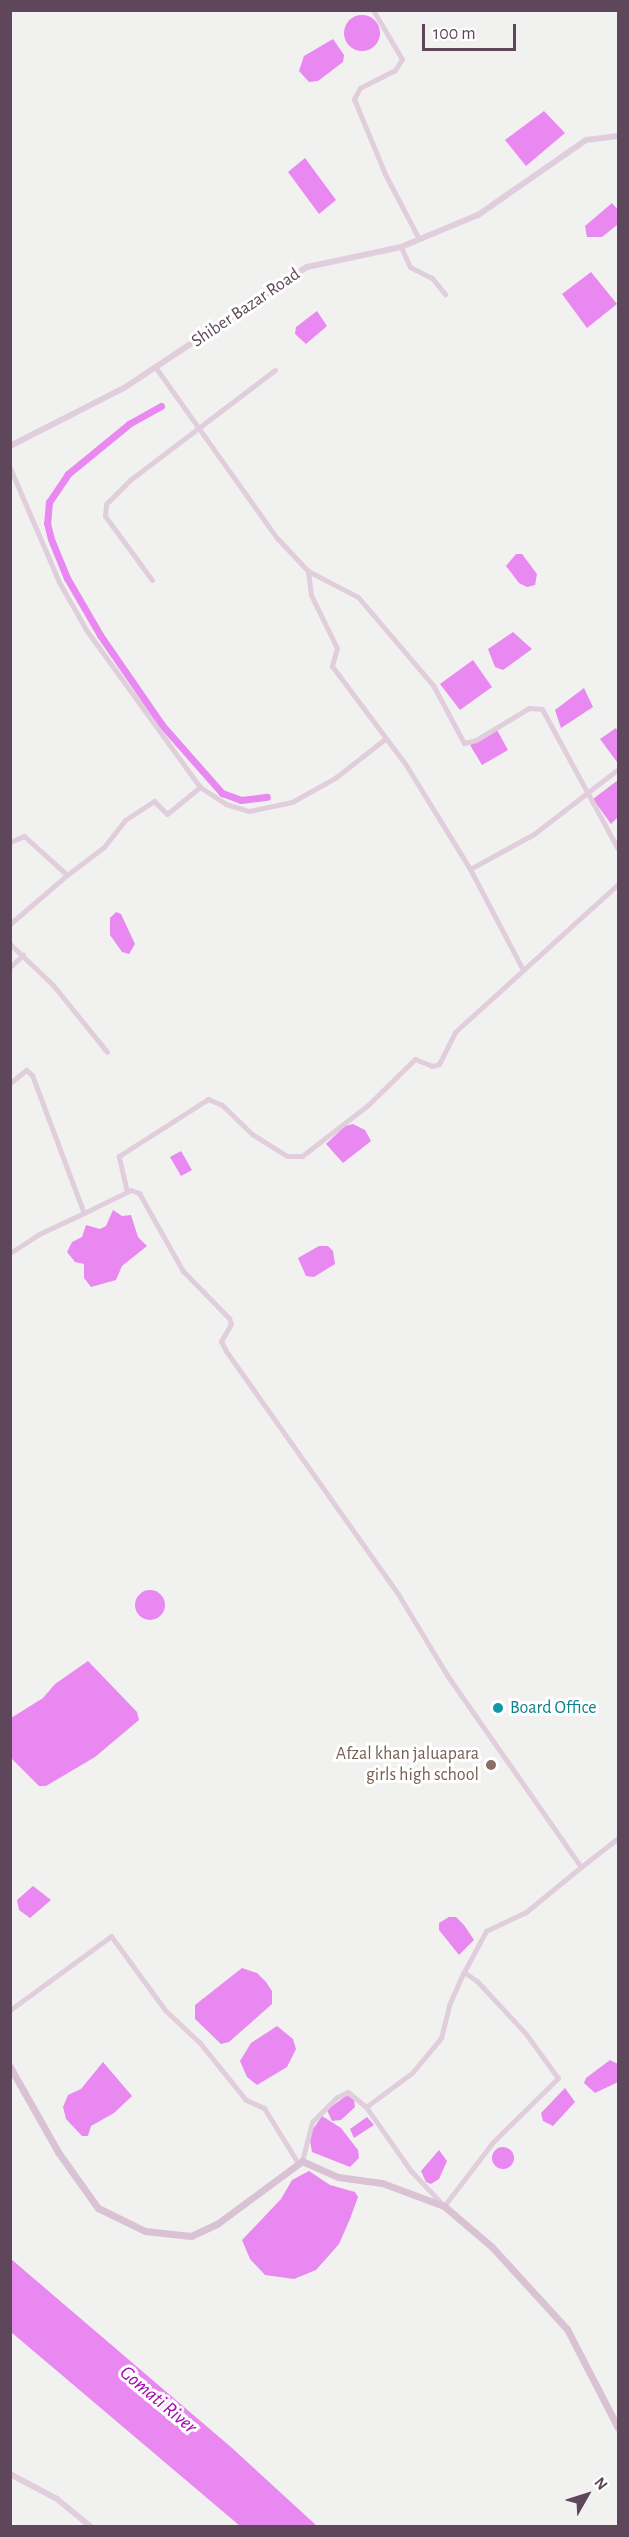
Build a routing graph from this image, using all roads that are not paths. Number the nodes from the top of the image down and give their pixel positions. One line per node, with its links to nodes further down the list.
1 (373, 10): 3 (street)
2 (618, 136): 3 (street, Shiber Bazar Road)
3 (419, 239): 4 (street, Shiber Bazar Road)
4 (401, 248): 5 (street); 6 (street, Shiber Bazar Road)
5 (445, 294)
6 (156, 368): 8 (street); 9 (street, Shiber Bazar Road)
7 (275, 370): 8 (street)
8 (200, 426): 11 (street); 12 (street)
9 (10, 446)
10 (10, 468): 15 (street)
11 (308, 571): 13 (street); 16 (street)
12 (152, 580)
13 (385, 739): 15 (street); 19 (street)
14 (618, 769): 16 (street)
15 (200, 787): 20 (street)
16 (586, 791): 18 (street); 19 (street)
17 (10, 842): 20 (street)
18 (618, 849)
19 (470, 869): 26 (street)
20 (67, 875): 22 (street)
21 (618, 884): 26 (street)
22 (10, 924)
23 (10, 944): 24 (street)
24 (23, 955): 25 (street); 27 (street)
25 (10, 967)
26 (522, 968): 29 (street)
27 (107, 1052)
28 (10, 1083): 30 (street)
29 (127, 1192): 30 (street); 33 (street)
30 (84, 1213): 31 (street)
31 (10, 1253)
32 (618, 1838): 33 (street)
33 (581, 1867): 34 (street)
34 (464, 1972): 37 (street); 39 (street)
35 (10, 2010): 38 (street)
36 (10, 2067): 38 (main road)
37 (366, 2107): 38 (street); 39 (street)
38 (300, 2162): 39 (main road)
39 (444, 2206): 40 (main road)
40 (618, 2428)
41 (10, 2474): 42 (street)
42 (14, 2478): 43 (street)
43 (90, 2526)

